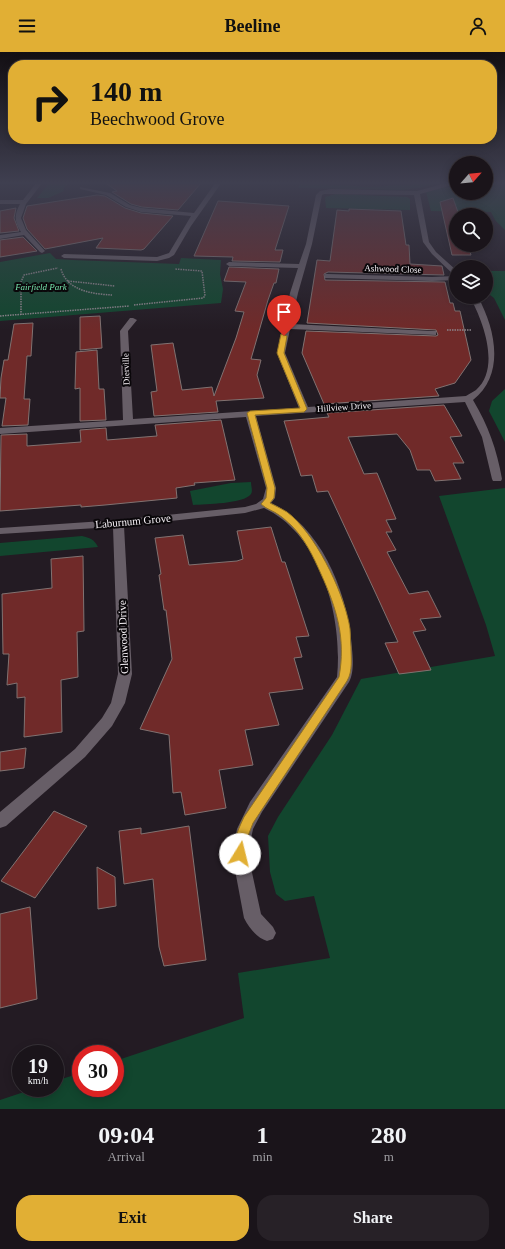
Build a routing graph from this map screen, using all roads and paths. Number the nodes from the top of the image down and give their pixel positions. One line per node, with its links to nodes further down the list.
1 (183, 231): 7 (street)
2 (312, 231): 9 (street)
3 (424, 231): 10 (street)
4 (24, 233): 5 (street); 6 (street)
5 (0, 237)
6 (42, 251)
7 (66, 256): 11 (path)
8 (229, 264): 9 (street)
9 (301, 266): 22 (street)
10 (449, 267)
11 (61, 268): 15 (path); 19 (path)
12 (170, 269): 19 (path)
13 (328, 276): 14 (street, Ashwood Close)
14 (449, 278)
15 (65, 281): 16 (path); 17 (path)
16 (115, 286)
17 (112, 295)
18 (478, 304): 23 (street, Hillview Drive)
19 (21, 314): 20 (path)
20 (0, 316)
21 (133, 320): 28 (street, Dierville)
22 (286, 326): 24 (street); 26 (street)
23 (492, 331): 24 (path); 25 (street, Hillview Drive)
24 (433, 333)
25 (468, 399): 26 (street, Hillview Drive); 30 (street)
26 (304, 409): 27 (street, Hillview Drive)
27 (250, 413): 28 (street, Hillview Drive); 31 (street)
28 (128, 422): 29 (street, Hillview Drive)
29 (0, 431)
30 (497, 478)
31 (265, 504): 32 (street, Laburnum Grove); 35 (street)
32 (118, 523): 33 (street, Laburnum Grove); 34 (street, Glenwood Drive)
33 (0, 531)
34 (0, 821)
35 (267, 933)

